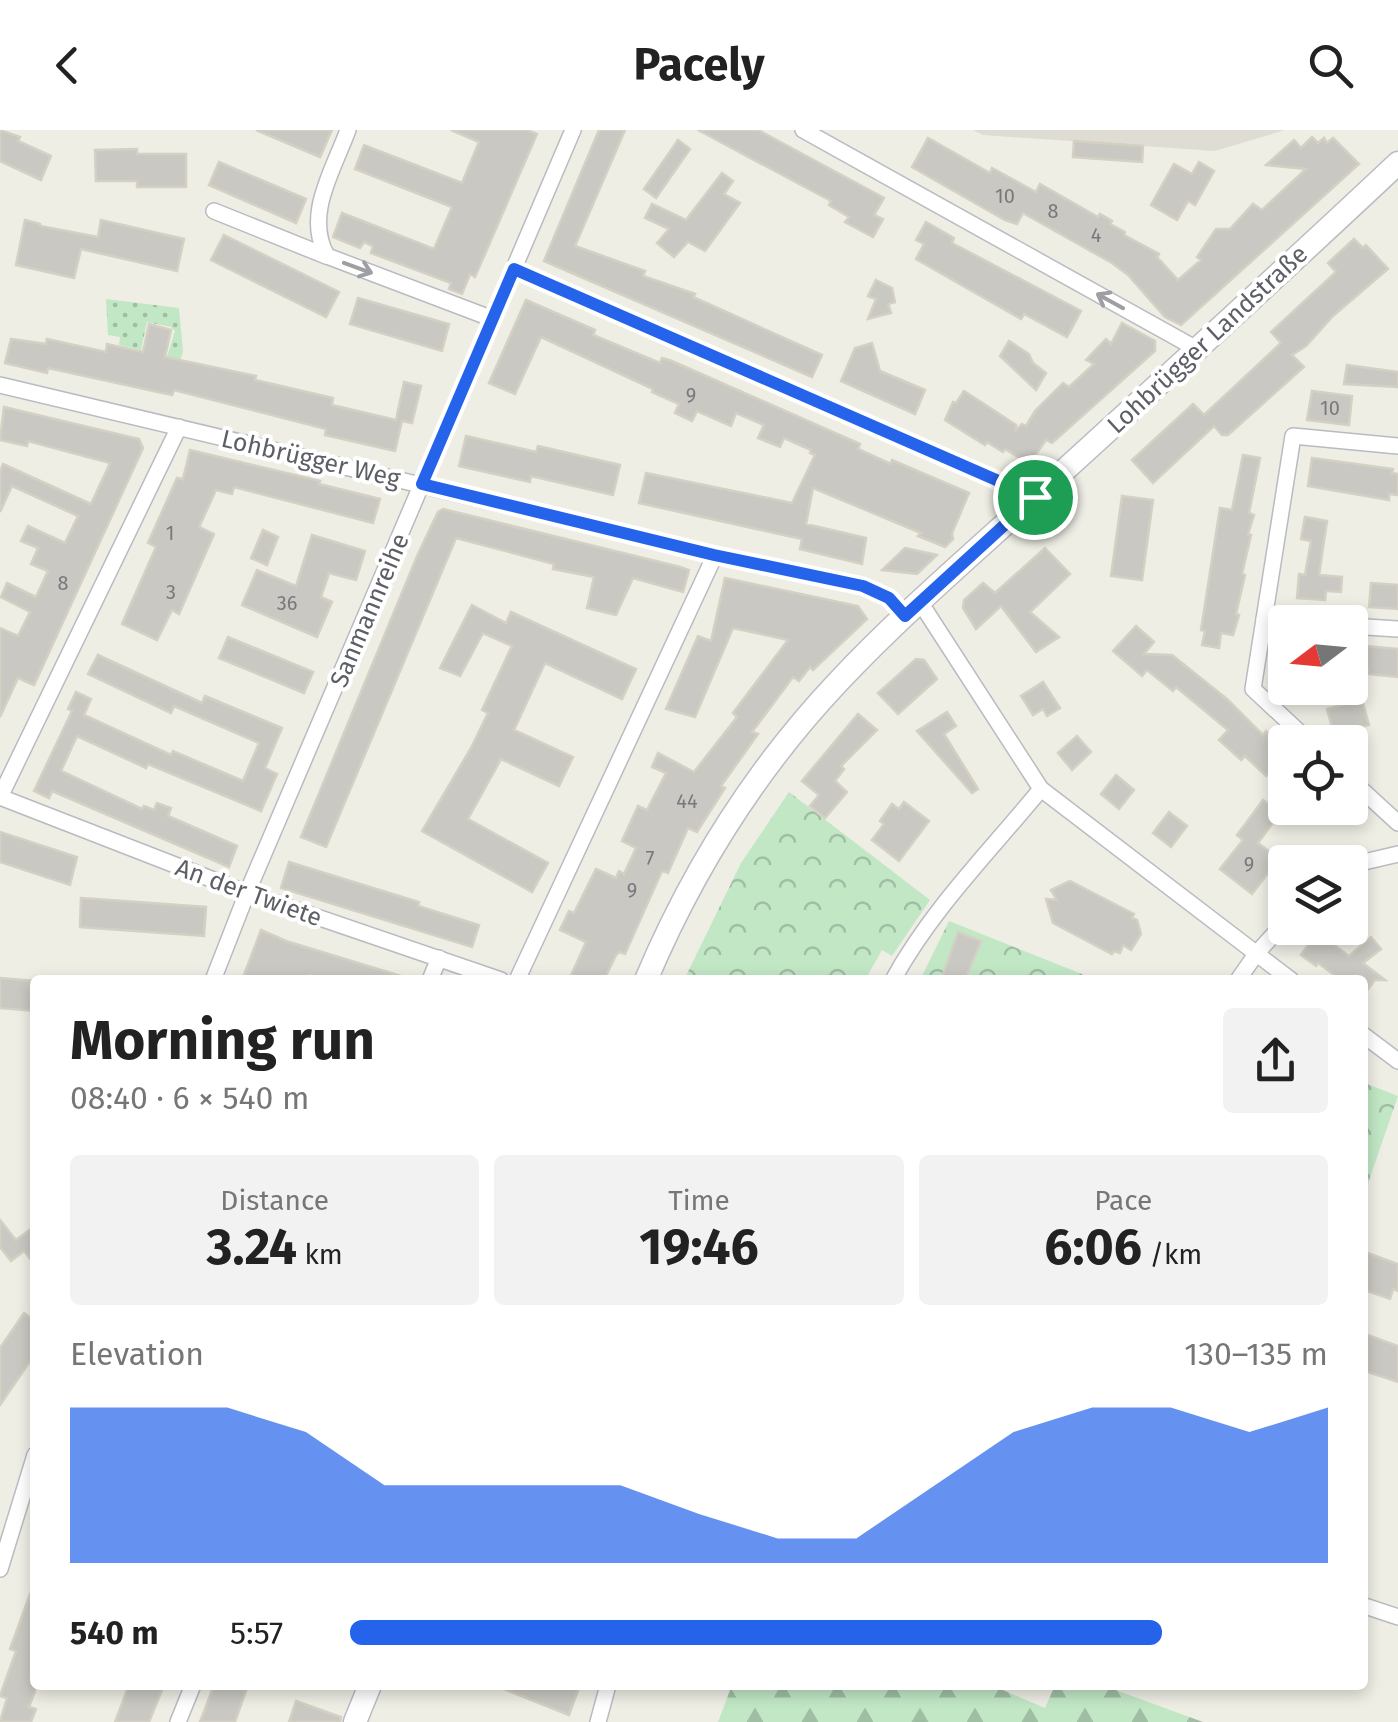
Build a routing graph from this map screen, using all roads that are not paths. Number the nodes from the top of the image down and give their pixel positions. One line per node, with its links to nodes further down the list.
1 (348, 130): 6 (street)
2 (573, 130): 7 (street, Sanmannreihe)
3 (802, 130): 9 (street, one-way to 3)
4 (1398, 163): 9 (street, Lohbrügger Landstraße)
5 (214, 211): 6 (street)
6 (327, 256): 8 (street, one-way to 8)
7 (514, 269): 8 (street, Sanmannreihe); 14 (street)
8 (493, 319): 13 (street, Sanmannreihe)
9 (1195, 348): 14 (street, Lohbrügger Landstraße)
10 (0, 385): 11 (street, Lohbrügger Weg)
11 (179, 427): 13 (street, Lohbrügger Weg); 24 (street)
12 (1398, 446): 17 (street)
13 (422, 484): 15 (street, Lohbrügger Weg); 28 (street, Sanmannreihe)
14 (1035, 497): 16 (street, Lohbrügger Landstraße)
15 (714, 555): 16 (street, Lohbrügger Weg); 35 (street)
16 (912, 609): 22 (street); 36 (street, Lohbrügger Landstraße)
17 (1264, 619): 18 (street); 21 (street)
18 (1268, 619)
19 (1368, 627): 20 (street)
20 (1398, 629)
21 (1291, 725)
22 (1042, 789): 30 (street); 37 (street)
23 (1368, 796): 25 (street)
24 (0, 797): 28 (street, An der Twiete)
25 (1398, 823)
26 (1398, 854): 27 (street)
27 (1368, 861)
28 (247, 893): 31 (street, An der Twiete); 32 (street, Sanmannreihe)
29 (1268, 941): 30 (street)
30 (1256, 954): 38 (street); 39 (street)
31 (438, 958): 33 (street); 34 (street, An der Twiete)
32 (215, 975)
33 (432, 975)
34 (487, 975)
35 (518, 975)
36 (648, 975)
37 (896, 975)
38 (1241, 975)
39 (1284, 975)
40 (1368, 1038): 41 (street)
41 (1398, 1060)
42 (30, 1471): 43 (street)
43 (0, 1569)
44 (1368, 1607): 45 (street)
45 (1398, 1616)
46 (191, 1690): 49 (street)
47 (368, 1690): 50 (street)
48 (607, 1690): 51 (street)
49 (178, 1722)
50 (355, 1722)
51 (598, 1722)

